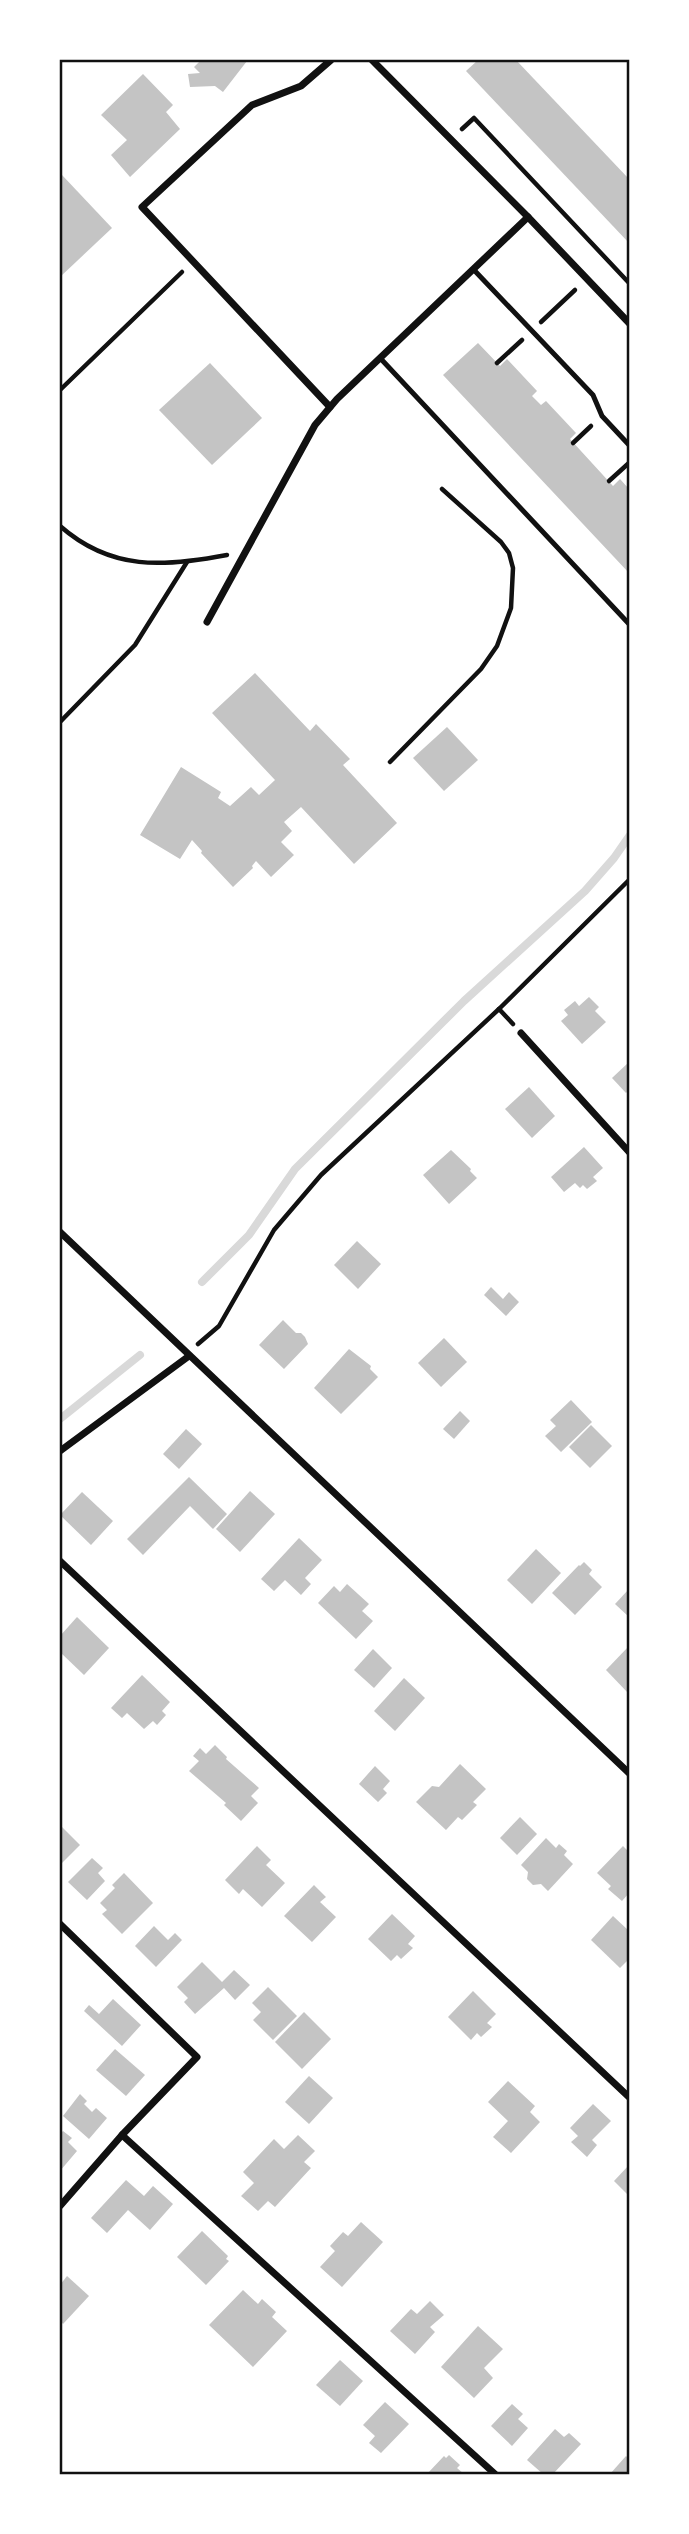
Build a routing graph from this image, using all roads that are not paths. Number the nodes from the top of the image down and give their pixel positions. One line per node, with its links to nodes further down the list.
1 (331, 60): 7 (street)
2 (372, 60): 3 (street)
3 (528, 217): 4 (street); 5 (street)
4 (474, 270): 6 (street); 8 (lane)
5 (629, 324)
6 (381, 359): 7 (street); 10 (lane)
7 (330, 407): 9 (street)
8 (629, 446)
9 (208, 622)
10 (629, 625)
11 (521, 1033): 12 (street)
12 (629, 1153)
13 (60, 1232): 14 (street)
14 (189, 1356): 15 (street); 17 (street)
15 (60, 1451)
16 (60, 1561): 19 (street)
17 (629, 1774)
18 (60, 1924): 20 (street)
19 (629, 2098)
20 (122, 2135): 21 (street); 22 (street)
21 (60, 2206)
22 (495, 2474)

